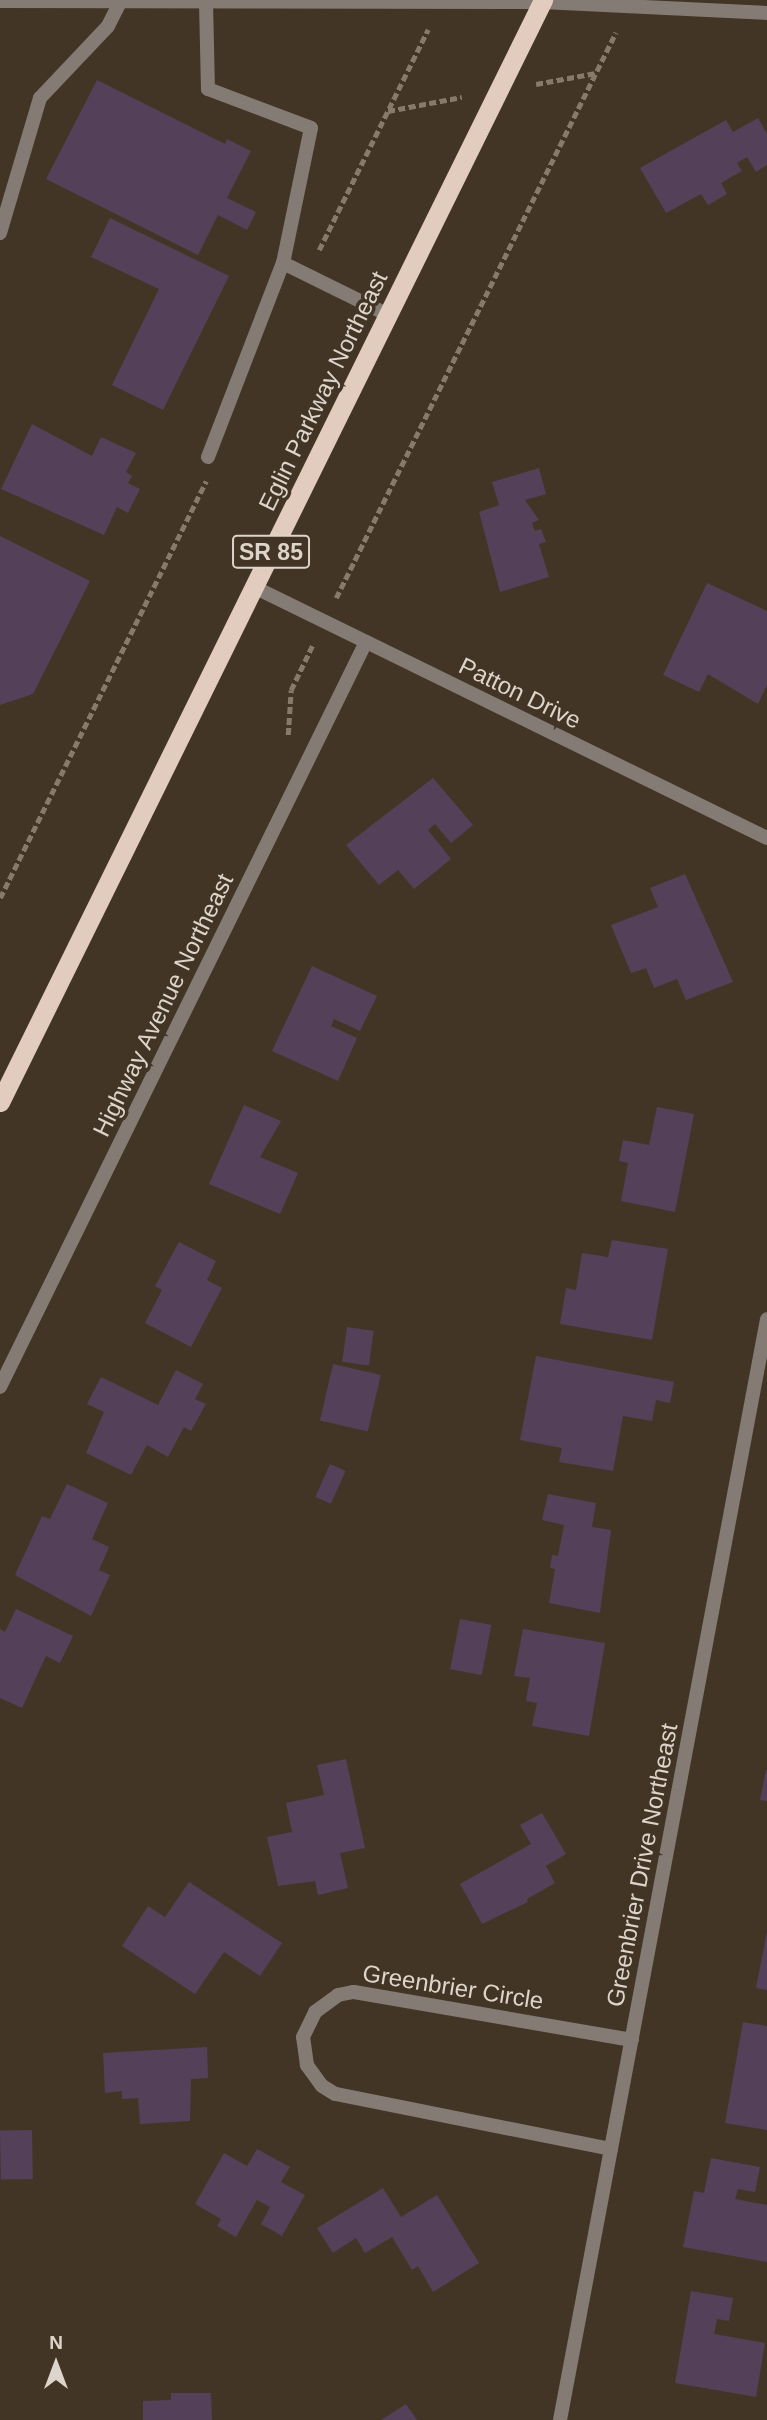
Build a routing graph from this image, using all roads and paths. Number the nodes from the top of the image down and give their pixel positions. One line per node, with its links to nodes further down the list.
1 (0, 1): 2 (street)
2 (55, 1): 4 (street)
3 (542, 1): 5 (street); 6 (street); 10 (highway, Eglin Parkway Northeast / SR 85)
4 (120, 2): 5 (street); 8 (street)
5 (206, 2): 9 (street)
6 (629, 6): 7 (street); 13 (path)
7 (767, 13)
8 (0, 233)
9 (283, 263): 10 (street); 11 (street)
10 (388, 314): 12 (highway, Eglin Parkway Northeast / SR 85)
11 (208, 457)
12 (254, 587): 13 (street, Patton Drive); 17 (highway, Eglin Parkway Northeast / SR 85)
13 (325, 622): 14 (street, Patton Drive); 15 (path)
14 (366, 642): 16 (street, Patton Drive); 19 (street, Highway Avenue Northeast)
15 (288, 738)
16 (767, 838)
17 (0, 1102)
18 (767, 1319): 20 (street, Greenbrier Drive Northeast)
19 (0, 1387)
20 (632, 2040): 21 (street, Greenbrier Drive Northeast); 21 (street, Greenbrier Circle)
21 (611, 2149): 22 (street, Greenbrier Drive Northeast)
22 (560, 2420)

